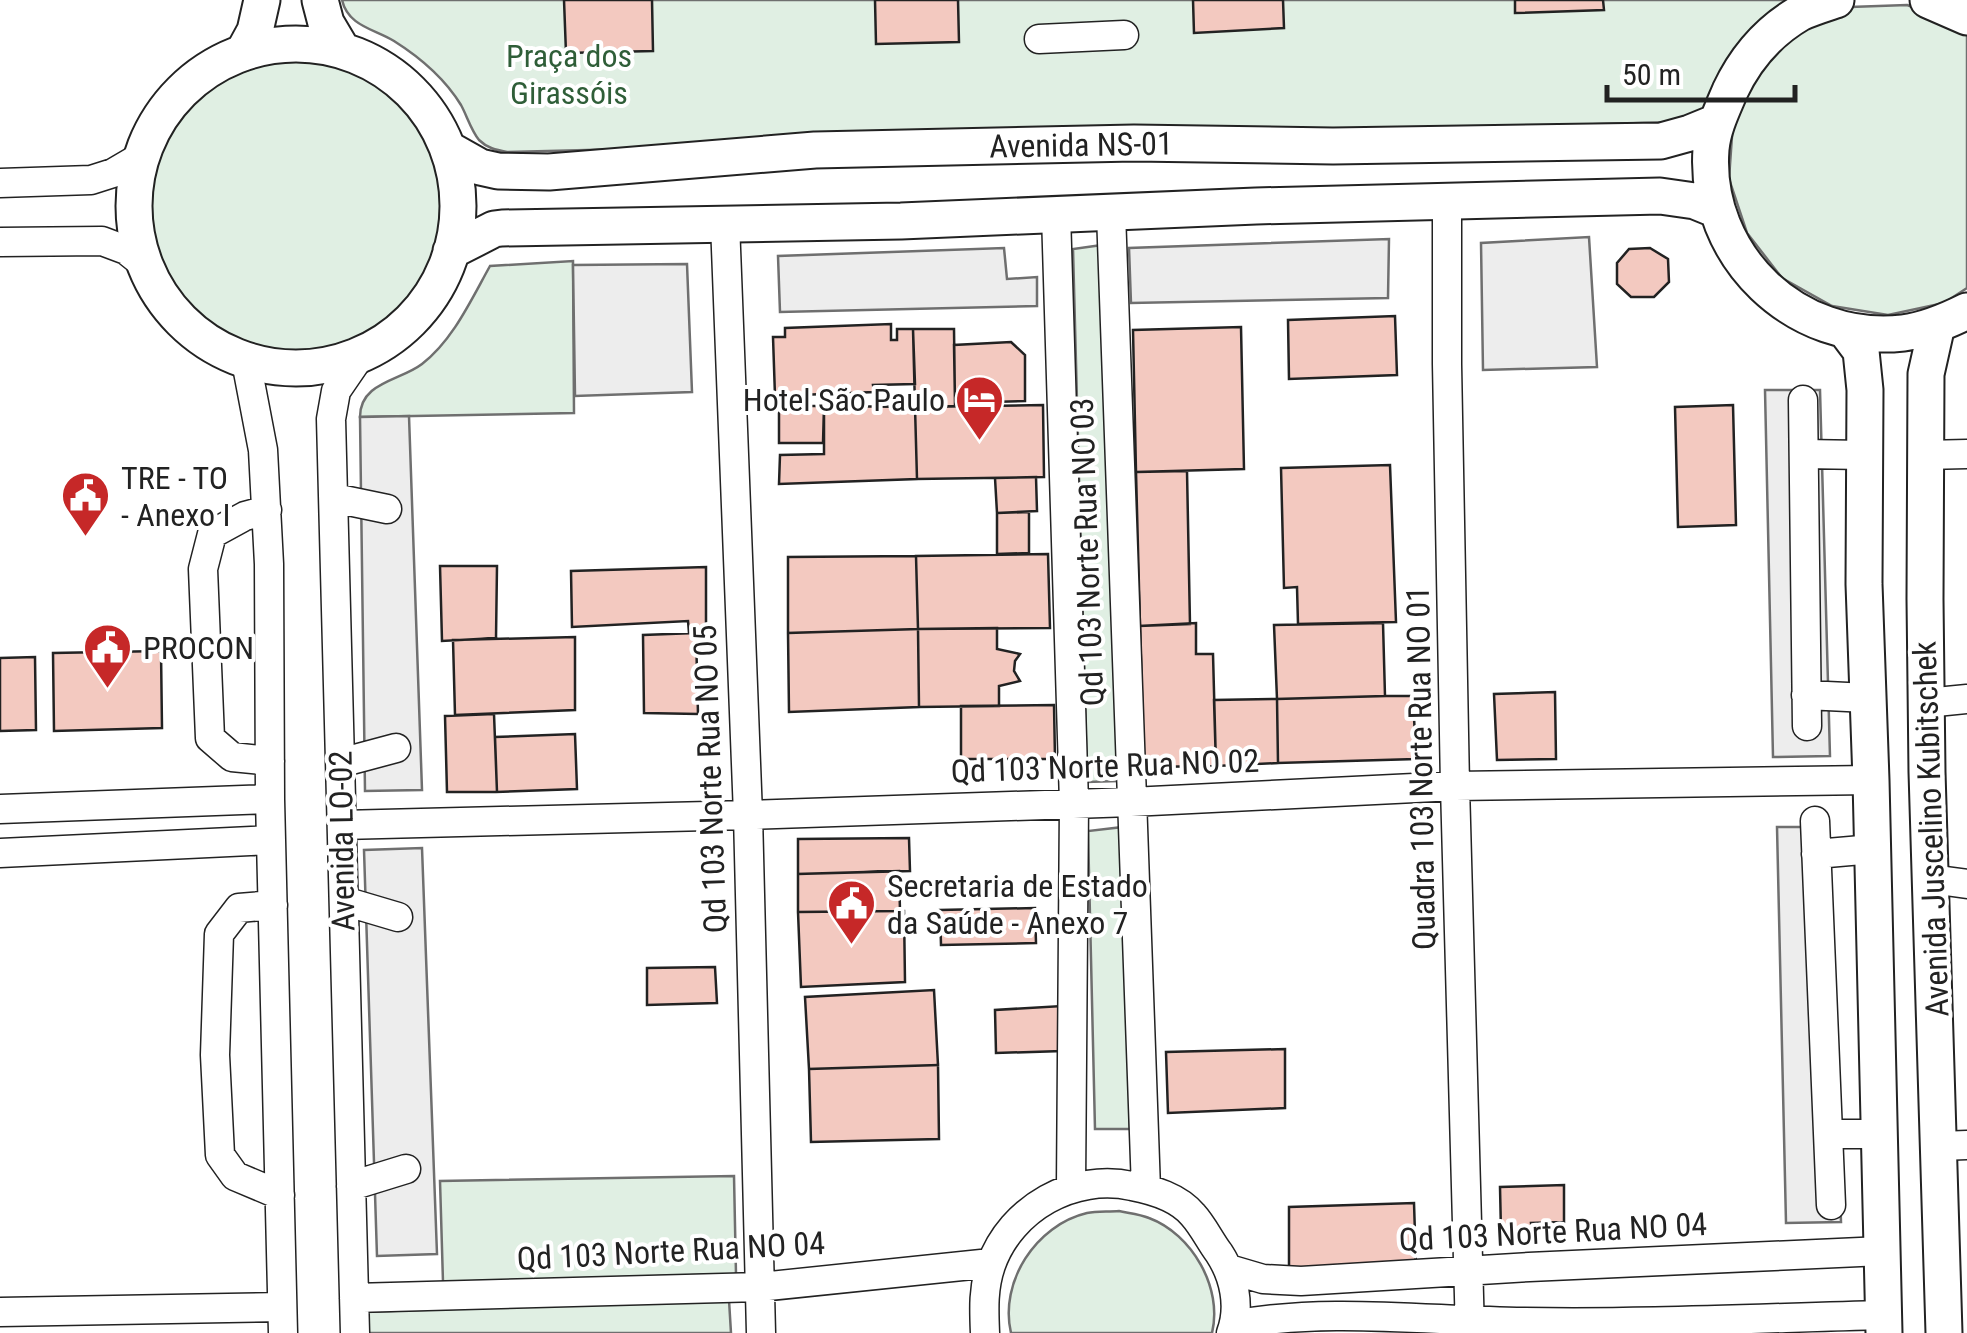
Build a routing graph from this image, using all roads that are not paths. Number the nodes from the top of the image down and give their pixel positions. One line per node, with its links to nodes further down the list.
1 (262, 0): 9 (main road)
2 (320, 0): 8 (main road)
3 (1836, 0): 10 (main road)
4 (1931, 0): 5 (main road)
5 (1967, 17)
6 (1124, 35): 7 (street)
7 (1039, 39)
8 (342, 50): 9 (main road); 11 (main road)
9 (243, 52): 12 (main road)
10 (1716, 122): 11 (main road, Avenida NS-01); 15 (main road)
11 (448, 148): 20 (main road)
12 (142, 156): 13 (street); 21 (main road)
13 (0, 183)
14 (1446, 202): 15 (main road, Avenida NS-01); 16 (main road, Avenida NS-01); 43 (street, Quadra 103 Norte Rua NO 01)
15 (1717, 210): 23 (main road)
16 (1111, 213): 17 (main road, Avenida NS-01); 45 (street, Qd 103 Norte Rua NO 03)
17 (1056, 214): 18 (main road, Avenida NS-01); 46 (street, Qd 103 Norte Rua NO 03)
18 (725, 223): 20 (main road, Avenida NS-01); 48 (street, Qd 103 Norte Rua NO 05)
19 (0, 242): 21 (street)
20 (452, 252): 24 (main road)
21 (146, 266): 25 (main road)
22 (1952, 318): 23 (main road); 28 (main road, Avenida Juscelino Kubitschek)
23 (1846, 331): 30 (main road, Avenida Juscelino Kubitschek)
24 (360, 356): 25 (main road); 31 (street, Avenida LO-02)
25 (246, 361): 33 (street)
26 (1803, 400): 27 (street)
27 (1804, 454): 30 (street); 34 (street)
28 (1925, 454): 29 (street); 37 (main road, Avenida Juscelino Kubitschek)
29 (1967, 454)
30 (1864, 455): 35 (main road, Avenida Juscelino Kubitschek)
31 (334, 498): 32 (street); 41 (street, Avenida LO-02)
32 (387, 509)
33 (267, 510): 40 (street); 40 (street)
34 (1806, 695): 35 (street); 38 (street)
35 (1868, 698): 42 (main road, Avenida Juscelino Kubitschek)
36 (1967, 699): 37 (street)
37 (1926, 703): 55 (main road, Avenida Juscelino Kubitschek)
38 (1807, 726)
39 (396, 748): 41 (street)
40 (270, 760): 44 (street)
41 (340, 762): 50 (street, Avenida LO-02)
42 (1872, 780): 43 (street, Qd 103 Norte Rua NO 02); 52 (main road, Avenida Juscelino Kubitschek)
43 (1455, 786): 45 (street, Qd 103 Norte Rua NO 02); 73 (street, Quadra 103 Norte Rua NO 01)
44 (270, 799): 47 (street); 51 (street)
45 (1131, 802): 46 (street, Qd 103 Norte Rua NO 02); 66 (street, Qd 103 Norte Rua NO 03)
46 (1074, 803): 48 (street, Qd 103 Norte Rua NO 02); 65 (street, Qd 103 Norte Rua NO 03)
47 (0, 809)
48 (748, 815): 50 (street, Qd 103 Norte Rua NO 02); 74 (street, Qd 103 Norte Rua NO 05)
49 (1815, 821): 54 (street)
50 (342, 825): 57 (street, Avenida LO-02)
51 (272, 840): 53 (street); 58 (street)
52 (1873, 850): 54 (street); 61 (main road, Avenida Juscelino Kubitschek)
53 (0, 853)
54 (1816, 854): 60 (street)
55 (1931, 878): 56 (street); 62 (main road, Avenida Juscelino Kubitschek)
56 (1967, 884)
57 (344, 901): 59 (street); 64 (street, Avenida LO-02)
58 (274, 906): 67 (street); 67 (street)
59 (398, 917)
60 (1828, 1134): 61 (street); 68 (street)
61 (1879, 1134): 69 (main road, Avenida Juscelino Kubitschek)
62 (1953, 1145): 70 (main road, Avenida Juscelino Kubitschek)
63 (406, 1168): 64 (street)
64 (351, 1186): 75 (street, Avenida LO-02)
65 (1071, 1188): 66 (street); 71 (street)
66 (1146, 1188): 72 (street)
67 (280, 1195): 77 (street)
68 (1830, 1205)
69 (1882, 1252): 73 (street, Qd 103 Norte Rua NO 04); 78 (main road, Avenida Juscelino Kubitschek)
70 (1955, 1259): 79 (main road, Avenida Juscelino Kubitschek)
71 (992, 1263): 74 (street, Qd 103 Norte Rua NO 04); 84 (street)
72 (1229, 1269): 73 (street, Qd 103 Norte Rua NO 04); 81 (street)
73 (1469, 1270): 80 (street, Quadra 103 Norte Rua NO 01)
74 (760, 1287): 75 (street, Qd 103 Norte Rua NO 04); 83 (street, Qd 103 Norte Rua NO 05)
75 (354, 1298): 82 (street, Avenida LO-02)
76 (0, 1312): 77 (street)
77 (282, 1320)
78 (1884, 1324): 80 (street)
79 (1952, 1324)
80 (1470, 1327): 81 (street)
81 (1232, 1329)
82 (355, 1333)
83 (761, 1333)
84 (985, 1333)

